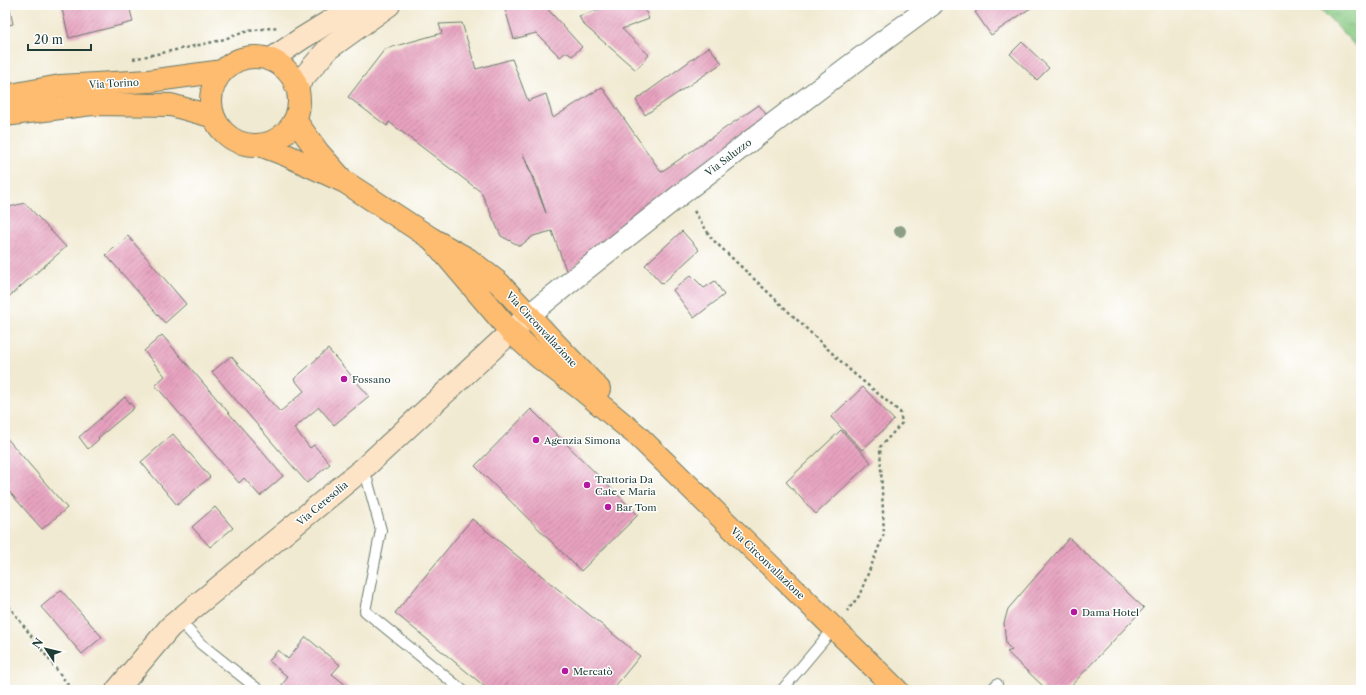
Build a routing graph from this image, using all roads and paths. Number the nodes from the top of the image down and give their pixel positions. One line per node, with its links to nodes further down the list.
1 (356, 5): 6 (main road)
2 (389, 5): 8 (main road)
3 (932, 5): 15 (street, Via Saluzzo)
4 (284, 27): 5 (path)
5 (132, 59)
6 (270, 60): 7 (main road); 8 (main road)
7 (223, 71): 9 (main road, Via Torino); 11 (main road)
8 (296, 86): 12 (main road)
9 (5, 96)
10 (5, 115): 11 (main road, Via Torino)
11 (214, 118): 13 (main road)
12 (295, 120): 13 (main road); 14 (main road, Via Circonvallazione)
13 (260, 145): 14 (main road, Via Circonvallazione)
14 (345, 182): 16 (main road, Via Circonvallazione)
15 (681, 192): 17 (street, Via Saluzzo); 23 (path)
16 (432, 239): 17 (main road, Via Circonvallazione); 18 (main road, Via Circonvallazione)
17 (529, 315): 18 (main road, Via Ceresolia); 19 (main road, Via Circonvallazione)
18 (510, 331): 19 (main road, Via Circonvallazione); 20 (main road, Via Ceresolia)
19 (638, 436): 23 (main road, Via Circonvallazione)
20 (364, 468): 22 (main road, Via Ceresolia); 27 (lane)
21 (5, 601): 24 (path)
22 (179, 620): 25 (main road, Via Ceresolia); 26 (lane)
23 (834, 628): 28 (lane); 29 (main road, Via Circonvallazione)
24 (72, 690)
25 (117, 690)
26 (259, 690)
27 (462, 690)
28 (782, 690)
29 (898, 690)

